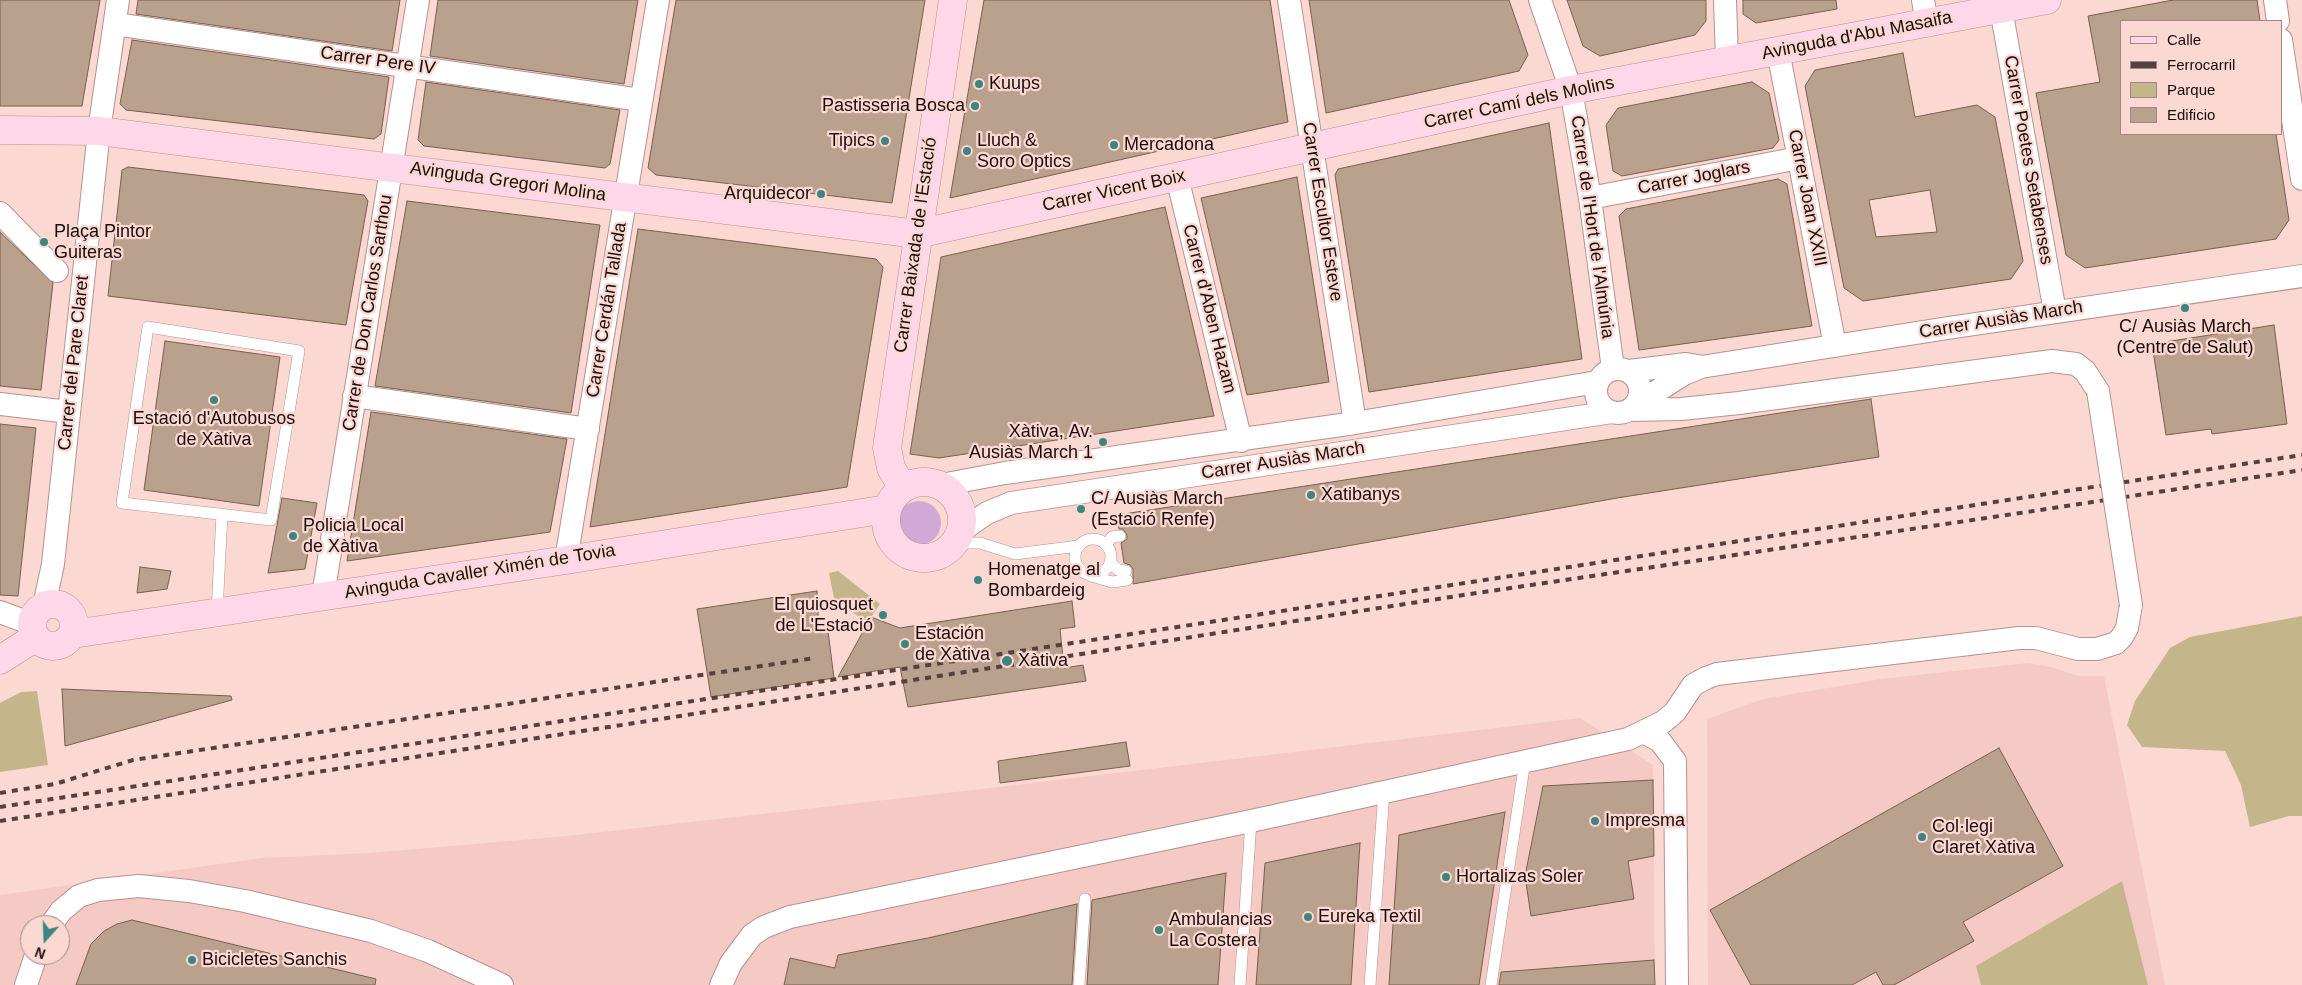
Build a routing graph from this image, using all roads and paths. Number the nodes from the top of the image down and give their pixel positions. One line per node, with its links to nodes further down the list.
1 (118, 0): 13 (street, Carrer del Pare Claret)
2 (418, 0): 17 (street, Carrer de Don Carlos Sarthou)
3 (658, 0): 19 (street, Carrer Cerdán Tallada)
4 (953, 0): 30 (street, Carrer Baixada de l'Estació)
5 (1289, 0): 22 (street, Carrer Escultor Esteve)
6 (1540, 0): 18 (street, Carrer de l'Hort de l'Almúnia)
7 (1725, 0): 16 (street)
8 (2047, 0): 10 (street, Avinguda d'Abu Masaifa)
9 (2275, 0): 12 (street)
10 (2001, 9): 11 (street, Avinguda d'Abu Masaifa); 33 (street, Carrer Poetes Setabenses)
11 (1925, 11): 15 (street, Avinguda d'Abu Masaifa)
12 (2278, 20)
13 (115, 24): 17 (street, Carrer Pere IV); 21 (street, Carrer del Pare Claret)
14 (2282, 47): 26 (street)
15 (1778, 51): 16 (street, Avinguda d'Abu Masaifa); 23 (street, Carrer Joan XXIII)
16 (1726, 60): 18 (street, Carrer Camí dels Molins)
17 (408, 66): 19 (street, Carrer Pere IV); 24 (street, Carrer de Don Carlos Sarthou)
18 (1571, 90): 22 (street, Carrer Camí dels Molins); 28 (street, Carrer de l'Hort de l'Almúnia)
19 (641, 100): 27 (street, Carrer Cerdán Tallada)
20 (0, 130): 21 (street)
21 (99, 131): 24 (street, Avinguda Gregori Molina); 40 (street, Carrer del Pare Claret)
22 (1311, 148): 25 (street, Carrer Vicent Boix); 41 (street, Carrer Escultor Esteve)
23 (1799, 158): 28 (street, Carrer Joglars); 34 (street, Carrer Joan XXIII)
24 (392, 167): 27 (street, Avinguda Gregori Molina); 37 (street, Carrer de Don Carlos Sarthou)
25 (1177, 177): 30 (street, Carrer Vicent Boix); 43 (street, Carrer d'Aben Hazam)
26 (2302, 178)
27 (626, 198): 30 (street, Avinguda Gregori Molina); 42 (street, Carrer Cerdán Tallada)
28 (1590, 198): 36 (street, Carrer de l'Hort de l'Almúnia)
29 (0, 213): 31 (street)
30 (918, 234): 45 (street, Carrer Baixada de l'Estació)
31 (57, 271)
32 (2302, 276): 33 (street, Carrer Ausiàs March)
33 (2055, 312): 34 (street, Carrer Ausiàs March)
34 (1835, 346): 35 (street, Carrer Ausiàs March)
35 (1701, 367): 36 (street, Carrer Ausiàs March); 39 (street, Carrer Ausiàs March)
36 (1613, 374): 39 (street); 39 (street); 41 (street, Carrer Ausiàs March)
37 (354, 396): 42 (street); 56 (street, Carrer de Don Carlos Sarthou)
38 (0, 404): 40 (street)
39 (1626, 409): 48 (street, Carrer Ausiàs March); 62 (street, Carrer Ausiàs March, bridge)
40 (70, 412): 59 (street, Carrer del Pare Claret)
41 (1355, 423): 43 (street, Carrer Ausiàs March)
42 (588, 429): 52 (street, Carrer Cerdán Tallada)
43 (1240, 440): 44 (street, Carrer Ausiàs March)
44 (941, 485): 45 (street); 48 (street)
45 (895, 498): 48 (street); 52 (street, Avinguda Cavaller Ximén de Tovia)
46 (222, 514): 46 (lane); 58 (lane)
47 (1120, 536): 49 (lane)
48 (958, 537): 51 (lane)
49 (1106, 545): 50 (lane); 53 (lane)
50 (1079, 546): 51 (lane); 54 (lane)
51 (1058, 550): 54 (lane)
52 (566, 560): 56 (street, Avinguda Cavaller Ximén de Tovia)
53 (1110, 562): 55 (lane); 55 (lane)
54 (1076, 563): 55 (lane)
55 (1087, 575)
56 (323, 596): 58 (street, Avinguda Cavaller Ximén de Tovia)
57 (0, 612): 59 (street)
58 (217, 612): 60 (street, Avinguda Cavaller Ximén de Tovia)
59 (37, 622): 60 (street); 60 (street); 61 (street)
60 (73, 634)
61 (0, 660)
62 (1643, 732): 63 (street); 76 (street)
63 (1525, 761): 64 (street); 75 (lane)
64 (1384, 792): 65 (street); 74 (lane)
65 (1251, 821): 71 (street); 73 (lane)
66 (1085, 899): 72 (lane)
67 (58, 915): 70 (street)
68 (33, 965): 69 (street)
69 (26, 985)
70 (502, 985)
71 (722, 985)
72 (1079, 985)
73 (1240, 985)
74 (1370, 985)
75 (1491, 985)
76 (1677, 985)

